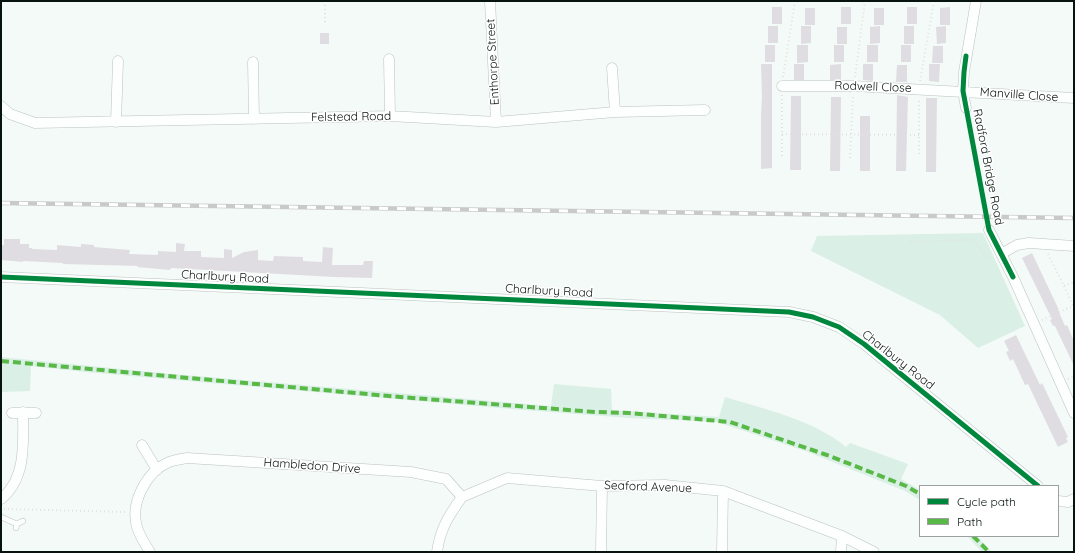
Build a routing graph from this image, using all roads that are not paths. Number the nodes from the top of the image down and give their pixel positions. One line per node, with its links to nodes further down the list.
1 (490, 1): 17 (street, Enthorpe Street)
2 (976, 1): 8 (street, Radford Bridge Road)
3 (389, 59): 14 (street)
4 (118, 62): 16 (street)
5 (253, 62): 15 (street)
6 (612, 68): 13 (street)
7 (782, 86): 8 (street, Rodwell Close)
8 (963, 91): 9 (street, Manville Close); 11 (street, Radford Bridge Road)
9 (1074, 98)
10 (1, 106): 16 (street, Felstead Road)
11 (966, 108)
12 (705, 110): 13 (street, Felstead Road)
13 (615, 112): 17 (street, Felstead Road)
14 (390, 116): 15 (street, Felstead Road); 17 (street, Felstead Road)
15 (254, 119): 16 (street, Felstead Road)
16 (116, 122)
17 (496, 122)
18 (989, 230): 20 (street, Radford Bridge Road)
19 (1074, 246): 20 (street)
20 (1001, 254): 25 (street, Radford Bridge Road)
21 (1, 277): 28 (street, Charlbury Road)
22 (23, 412): 23 (street); 24 (street); 32 (street)
23 (12, 413)
24 (36, 413)
25 (1074, 413)
26 (142, 446): 27 (street)
27 (157, 470): 31 (street, Hambledon Drive); 38 (street, Hambledon Drive)
28 (1037, 485)
29 (602, 486): 30 (street, Seaford Avenue); 31 (street, Seaford Avenue); 40 (street)
30 (723, 491): 37 (street, Seaford Avenue); 41 (street)
31 (462, 496): 39 (street)
32 (1, 499)
33 (1074, 499): 34 (street)
34 (1059, 501)
35 (1, 517): 36 (lane)
36 (23, 521)
37 (842, 536): 42 (street); 43 (street, Seaford Avenue)
38 (150, 552)
39 (437, 552)
40 (601, 552)
41 (722, 552)
42 (841, 552)
43 (874, 552)

